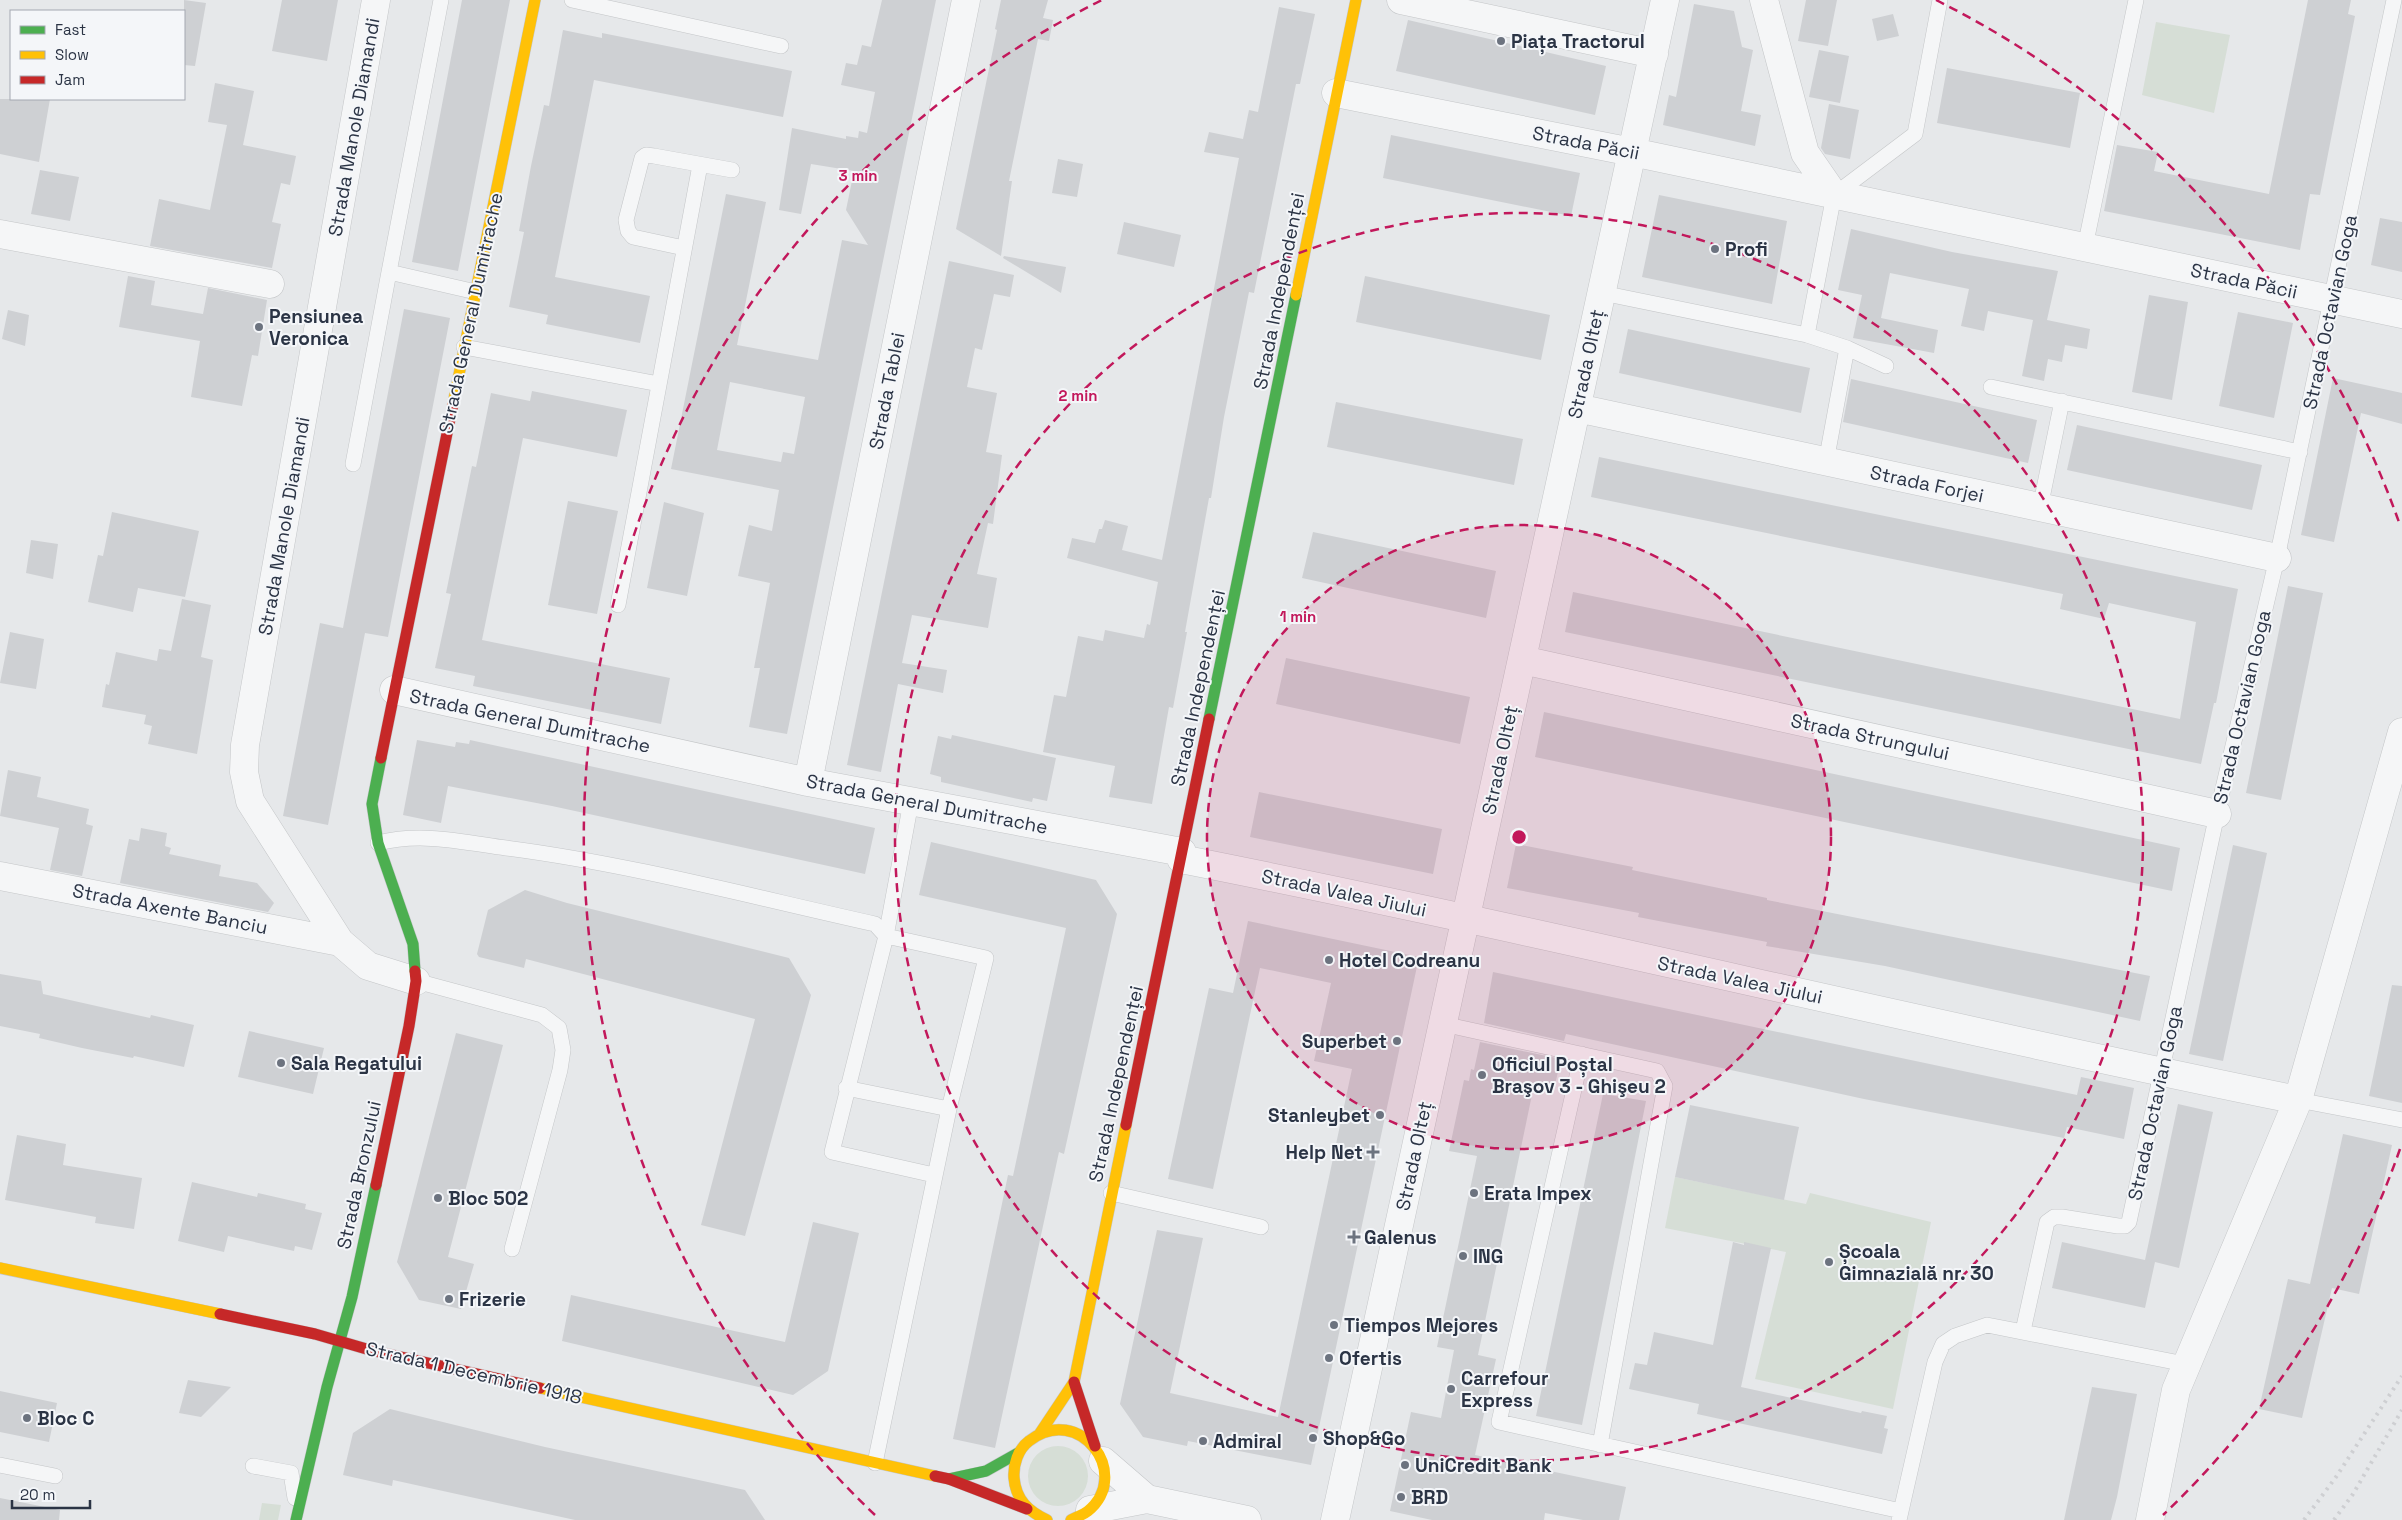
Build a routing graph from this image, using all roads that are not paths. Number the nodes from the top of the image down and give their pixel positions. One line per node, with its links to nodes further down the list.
1 (376, 0): 55 (street, Strada Manole Diamandi)
2 (442, 0): 23 (lane)
3 (535, 0): 25 (street, Strada General Dumitrache)
4 (572, 0): 13 (lane)
5 (966, 0): 47 (street, Strada Tablei)
6 (1356, 0): 15 (street, Strada Independenței)
7 (1401, 0): 14 (street)
8 (1665, 0): 14 (street, Strada Olteț)
9 (1764, 0): 19 (street)
10 (1940, 0): 19 (lane)
11 (2136, 0): 21 (lane)
12 (2394, 0): 27 (lane, Strada Octavian Goga)
13 (781, 46)
14 (1654, 54): 16 (street, Strada Olteț)
15 (1336, 93): 16 (street, Strada Păcii); 51 (street, Strada Independenței)
16 (1632, 152): 19 (street, Strada Păcii); 26 (street, Strada Olteț)
17 (700, 165): 18 (lane); 22 (lane); 22 (lane)
18 (732, 170)
19 (1834, 194): 21 (street, Strada Păcii); 29 (lane)
20 (0, 234): 24 (street)
21 (2086, 247): 27 (street, Strada Păcii)
22 (684, 248): 33 (lane)
23 (389, 272): 25 (lane); 39 (lane)
24 (270, 284)
25 (476, 292): 30 (street, Strada General Dumitrache)
26 (1602, 293): 29 (lane); 36 (street, Strada Olteț)
27 (2333, 300): 28 (street, Strada Păcii); 37 (lane, Strada Octavian Goga)
28 (2402, 314)
29 (1807, 335): 31 (lane)
30 (464, 347): 33 (lane); 44 (street, Strada General Dumitrache)
31 (1847, 348): 32 (lane); 38 (lane)
32 (1886, 366)
33 (659, 384): 42 (lane)
34 (1991, 386): 35 (lane)
35 (2062, 401): 37 (lane); 40 (lane)
36 (1577, 408): 38 (street, Strada Forjei); 43 (street, Strada Olteț)
37 (2300, 452): 41 (lane, Strada Octavian Goga)
38 (1826, 462): 40 (street, Strada Forjei)
39 (353, 464)
40 (2040, 508): 41 (street, Strada Forjei)
41 (2277, 558): 49 (lane, Strada Octavian Goga)
42 (618, 605)
43 (1522, 660): 49 (street, Strada Strungului); 53 (street, Strada Olteț)
44 (394, 690): 47 (street, Strada General Dumitrache); 50 (street, Strada Bronzului)
45 (2402, 732): 46 (street)
46 (2398, 764): 61 (street)
47 (808, 782): 48 (street, Strada General Dumitrache)
48 (911, 802): 51 (street, Strada General Dumitrache); 54 (lane)
49 (2217, 814): 59 (lane, Strada Octavian Goga)
50 (378, 843): 54 (lane); 56 (street, Strada Bronzului)
51 (1181, 855): 53 (street, Strada Valea Jiului); 65 (street, Strada Independenței)
52 (0, 876): 55 (street, Strada Axente Banciu)
53 (1466, 919): 57 (street, Strada Olteț); 59 (street, Strada Valea Jiului)
54 (886, 936): 60 (lane); 62 (lane)
55 (340, 942): 56 (street, Strada Manole Diamandi)
56 (416, 981): 67 (lane); 70 (street, Strada Bronzului)
57 (1443, 1024): 58 (lane); 89 (street, Strada Olteț)
58 (1582, 1054): 74 (lane); 74 (lane)
59 (2161, 1072): 61 (street, Strada Valea Jiului); 69 (lane, Strada Octavian Goga)
60 (846, 1088): 62 (lane); 64 (lane)
61 (2298, 1100): 63 (lane); 71 (street)
62 (949, 1109): 64 (lane)
63 (2402, 1120)
64 (934, 1175): 77 (lane)
65 (1111, 1193): 66 (lane); 72 (street, Strada Independenței)
66 (1261, 1227)
67 (512, 1250)
68 (0, 1268): 70 (street, Strada 1 Decembrie 1918)
69 (2023, 1331): 71 (lane); 86 (lane)
70 (339, 1342): 77 (street, Strada 1 Decembrie 1918); 84 (street, Strada Bronzului)
71 (2185, 1364): 90 (street)
72 (1074, 1382): 73 (street, Strada Independenței); 75 (street, Strada Independenței)
73 (1040, 1433): 75 (street); 76 (street, Strada Independenței)
74 (1600, 1445): 86 (lane)
75 (1099, 1453): 82 (street); 85 (street, Strada Independenței)
76 (1018, 1454): 81 (street, Strada 1 Decembrie 1918); 83 (street)
77 (875, 1462): 81 (street, Strada 1 Decembrie 1918)
78 (0, 1465): 80 (lane)
79 (253, 1466): 84 (lane)
80 (55, 1476)
81 (949, 1479): 83 (street, Strada 1 Decembrie 1918)
82 (1147, 1499): 85 (street); 88 (street)
83 (1031, 1514): 87 (street, Strada 1 Decembrie 1918)
84 (297, 1515)
85 (1080, 1515)
86 (1900, 1515)
87 (1047, 1520)
88 (1247, 1520)
89 (1335, 1520)
90 (2150, 1520)

